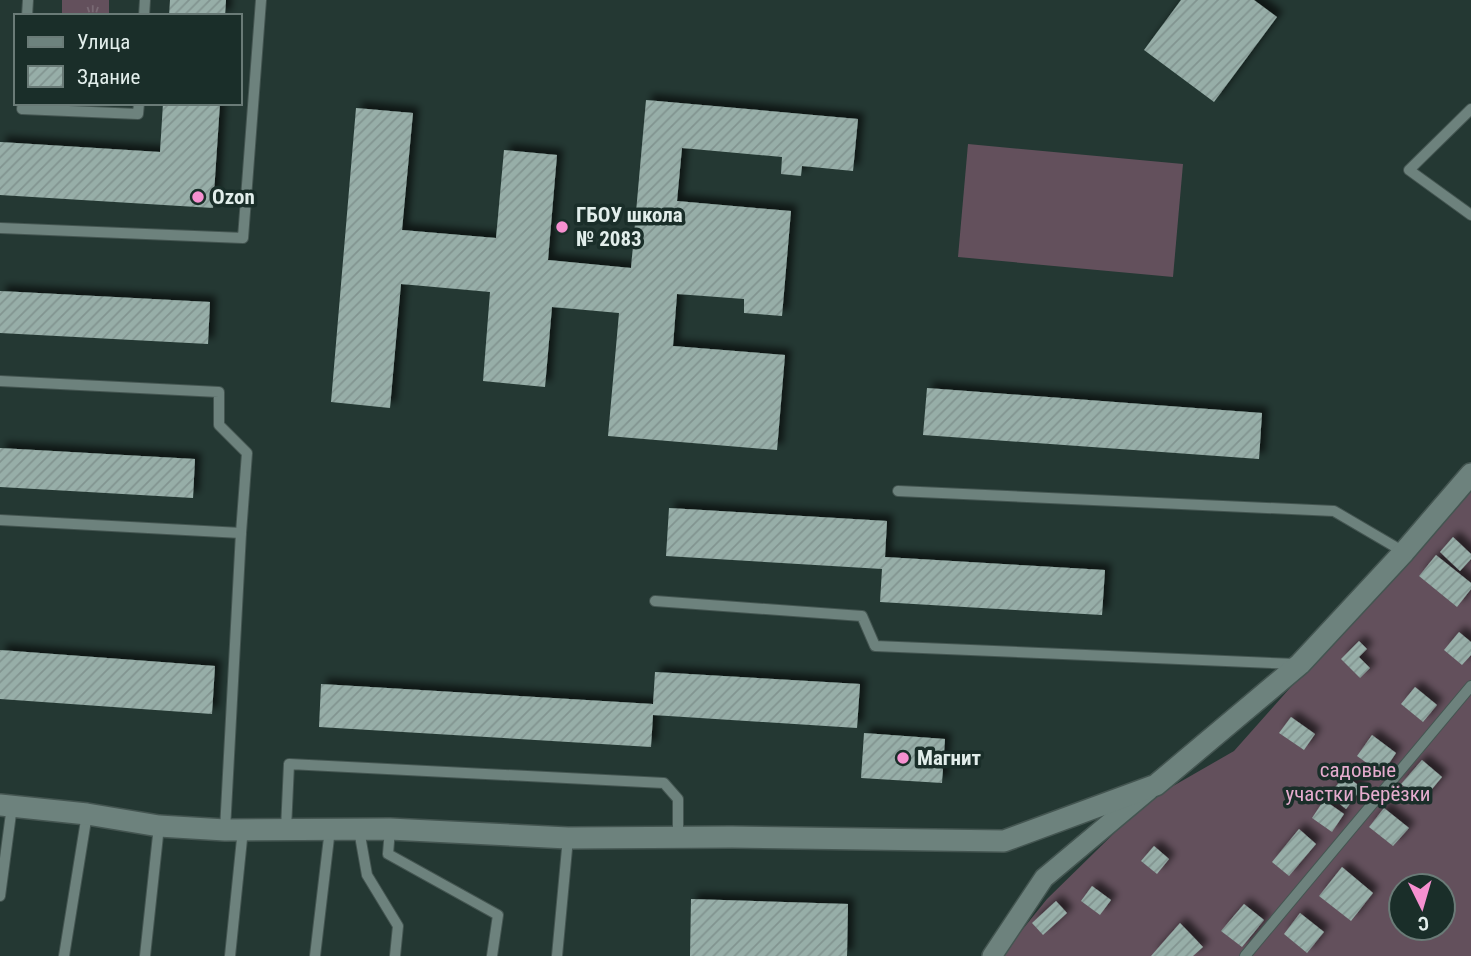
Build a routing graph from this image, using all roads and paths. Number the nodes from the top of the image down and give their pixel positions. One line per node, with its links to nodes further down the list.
1 (261, 0): 6 (lane)
2 (23, 105): 3 (lane)
3 (139, 105)
4 (1471, 109): 5 (lane)
5 (1471, 215)
6 (0, 228)
7 (0, 381): 11 (lane)
8 (1471, 474): 12 (street)
9 (898, 491): 12 (lane)
10 (0, 520): 11 (lane)
11 (241, 533): 24 (lane)
12 (1404, 552): 14 (street)
13 (655, 601): 14 (lane)
14 (1300, 664): 16 (street)
15 (1471, 686): 36 (lane)
16 (1156, 785): 26 (street); 35 (street)
17 (6, 805): 18 (street); 27 (lane)
18 (87, 814): 19 (street); 28 (lane)
19 (159, 826): 24 (street); 29 (lane)
20 (286, 829): 21 (street); 24 (street); 26 (lane)
21 (330, 829): 22 (street); 31 (lane)
22 (359, 829): 23 (street); 32 (lane)
23 (390, 829): 25 (street); 33 (lane)
24 (234, 830): 30 (lane)
25 (568, 838): 26 (street); 34 (lane)
26 (678, 838)
27 (0, 896)
28 (64, 956)
29 (145, 956)
30 (230, 956)
31 (315, 956)
32 (395, 956)
33 (492, 956)
34 (557, 956)
35 (992, 956)
36 (1245, 956)

